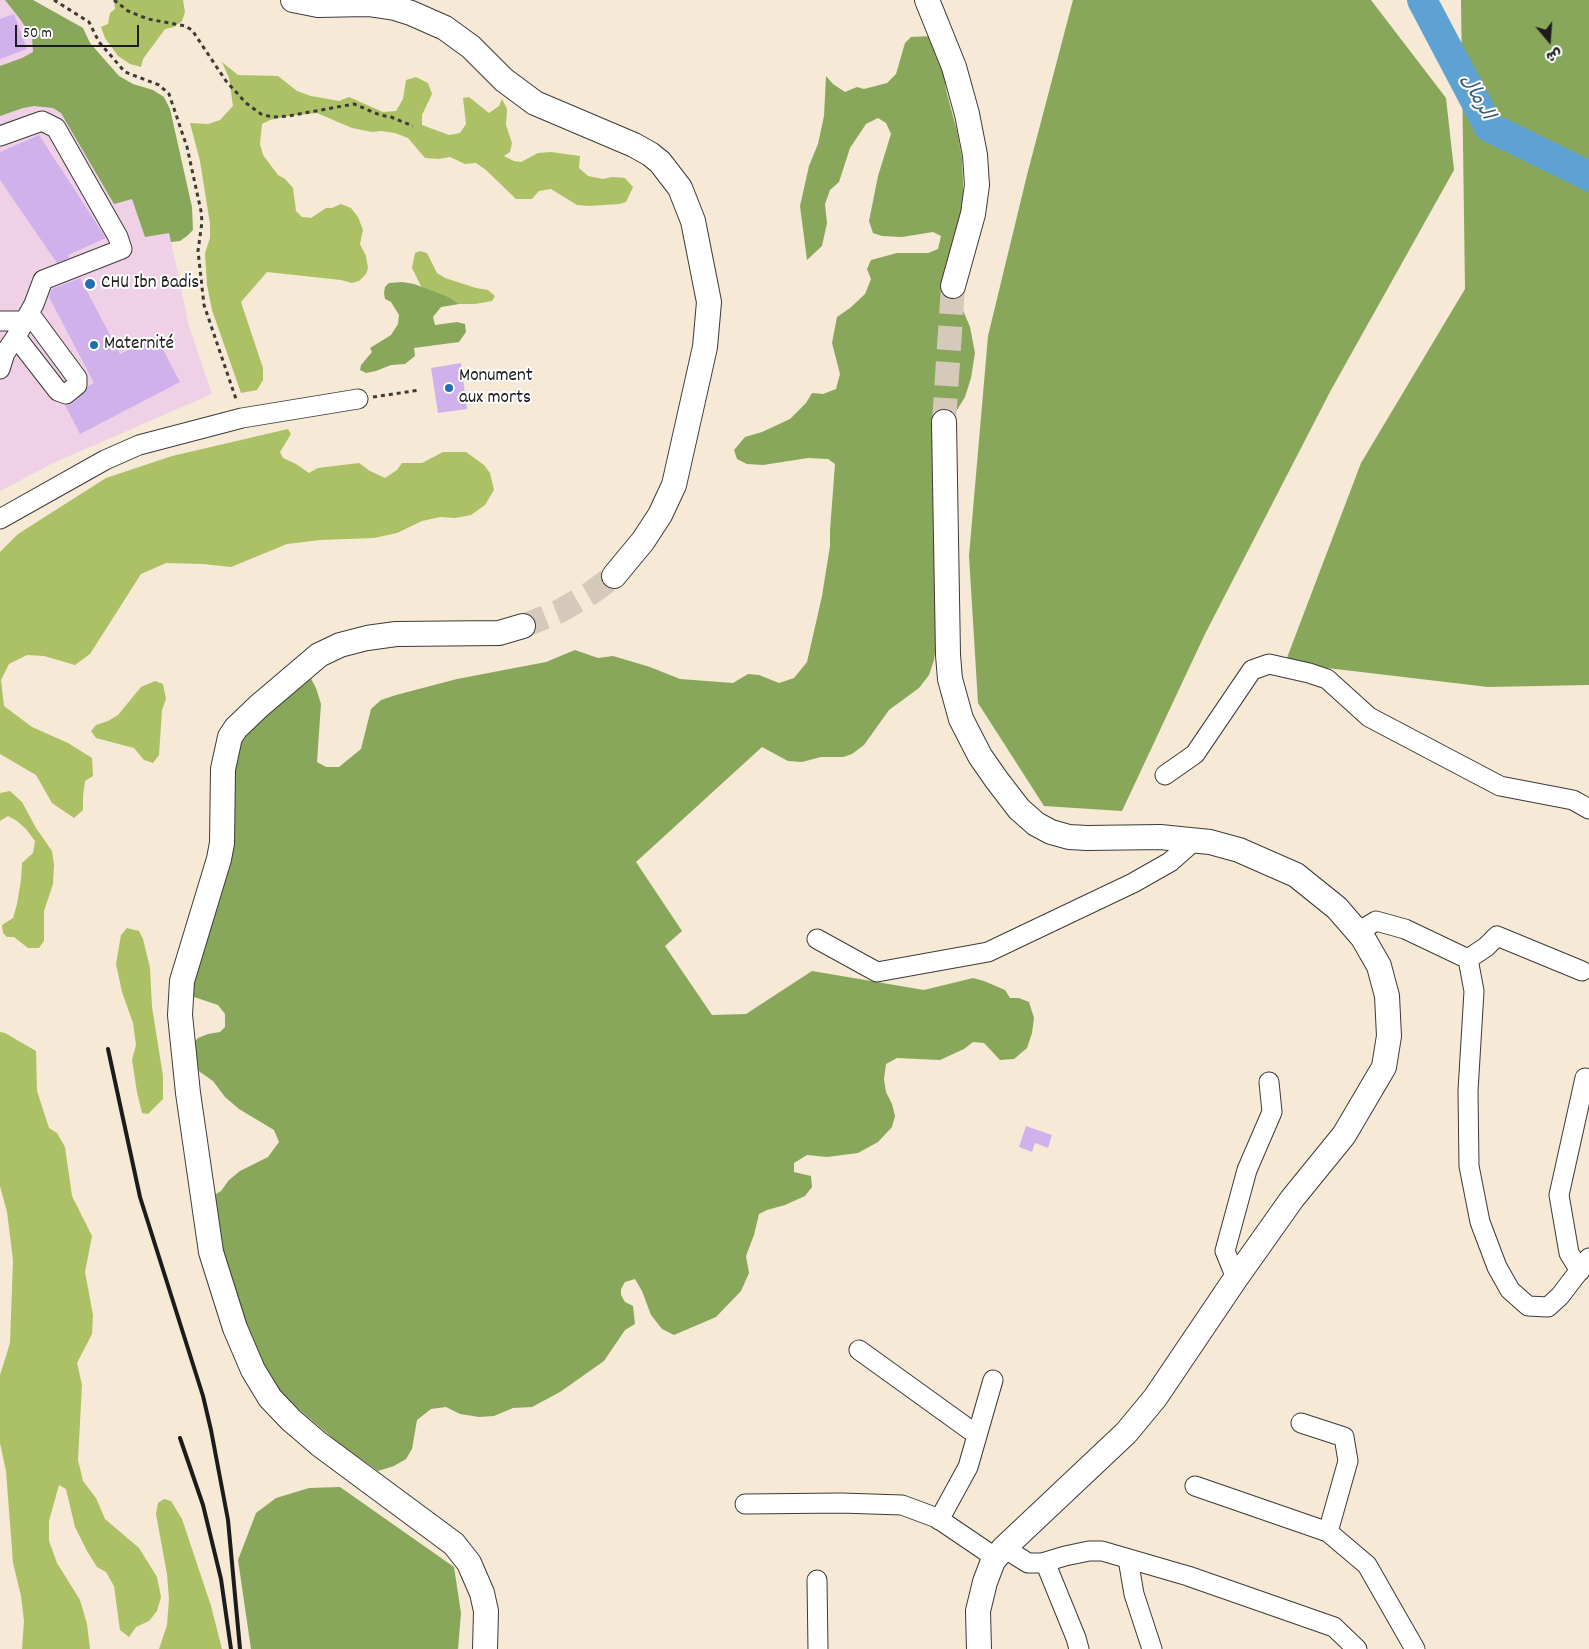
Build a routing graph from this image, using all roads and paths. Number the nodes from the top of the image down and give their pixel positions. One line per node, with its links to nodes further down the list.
1 (54, 0): 13 (path)
2 (114, 0): 5 (path)
3 (293, 0): 16 (main road)
4 (928, 0): 7 (main road)
5 (413, 126)
6 (0, 136): 9 (street)
7 (953, 286)
8 (0, 321): 9 (street)
9 (23, 323): 10 (street)
10 (0, 369)
11 (420, 390): 12 (path)
12 (358, 399): 13 (street)
13 (242, 418): 15 (street)
14 (944, 422): 20 (main road)
15 (0, 519)
16 (614, 576)
17 (523, 626): 41 (main road)
18 (1165, 775): 19 (street)
19 (1589, 809)
20 (1195, 840): 21 (main road); 22 (street)
21 (1358, 932): 23 (street); 28 (main road)
22 (817, 939)
23 (1468, 959): 24 (street); 27 (street)
24 (1582, 971)
25 (1584, 1078): 27 (street)
26 (1268, 1082): 28 (street)
27 (1585, 1265)
28 (1236, 1278): 37 (main road)
29 (859, 1350): 32 (street)
30 (993, 1380): 32 (street)
31 (1301, 1423): 36 (street)
32 (977, 1435): 35 (street)
33 (1195, 1486): 36 (street)
34 (745, 1504): 35 (street)
35 (939, 1520): 37 (street)
36 (1328, 1532): 47 (street)
37 (1001, 1553): 39 (street); 43 (main road)
38 (1128, 1559): 39 (street); 45 (street); 46 (street)
39 (1045, 1562): 44 (street)
40 (817, 1580): 42 (street)
41 (485, 1649)
42 (818, 1649)
43 (979, 1649)
44 (1079, 1649)
45 (1152, 1649)
46 (1357, 1649)
47 (1415, 1649)

